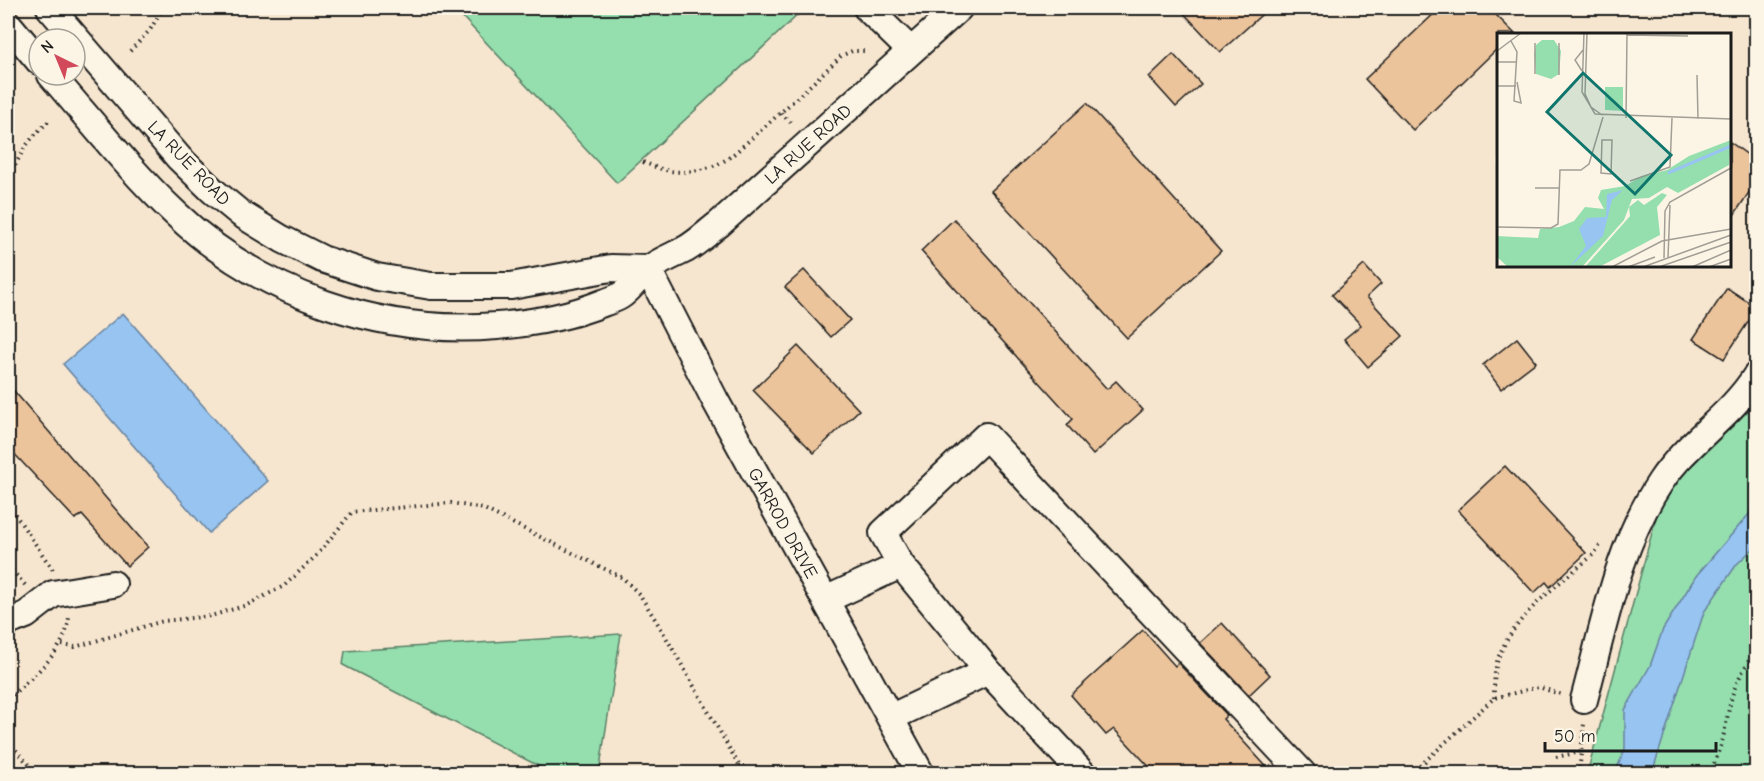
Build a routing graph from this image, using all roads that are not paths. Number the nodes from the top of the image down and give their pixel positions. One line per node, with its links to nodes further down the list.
1 (50, 8): 8 (street, LA RUE ROAD)
2 (867, 8): 6 (street)
3 (959, 8): 6 (street, LA RUE ROAD)
4 (8, 24): 5 (street)
5 (27, 47)
6 (910, 50): 8 (street, LA RUE ROAD)
7 (61, 87): 8 (street, LA RUE ROAD)
8 (648, 269): 12 (street, GARROD DRIVE)
9 (1756, 376): 15 (street)
10 (902, 565): 12 (street); 14 (street); 19 (street)
11 (113, 584): 13 (street)
12 (825, 600): 16 (street, GARROD DRIVE)
13 (8, 622)
14 (988, 671): 16 (street); 18 (street)
15 (1584, 700)
16 (890, 718): 17 (street, GARROD DRIVE)
17 (921, 774)
18 (1083, 774)
19 (1303, 774)

